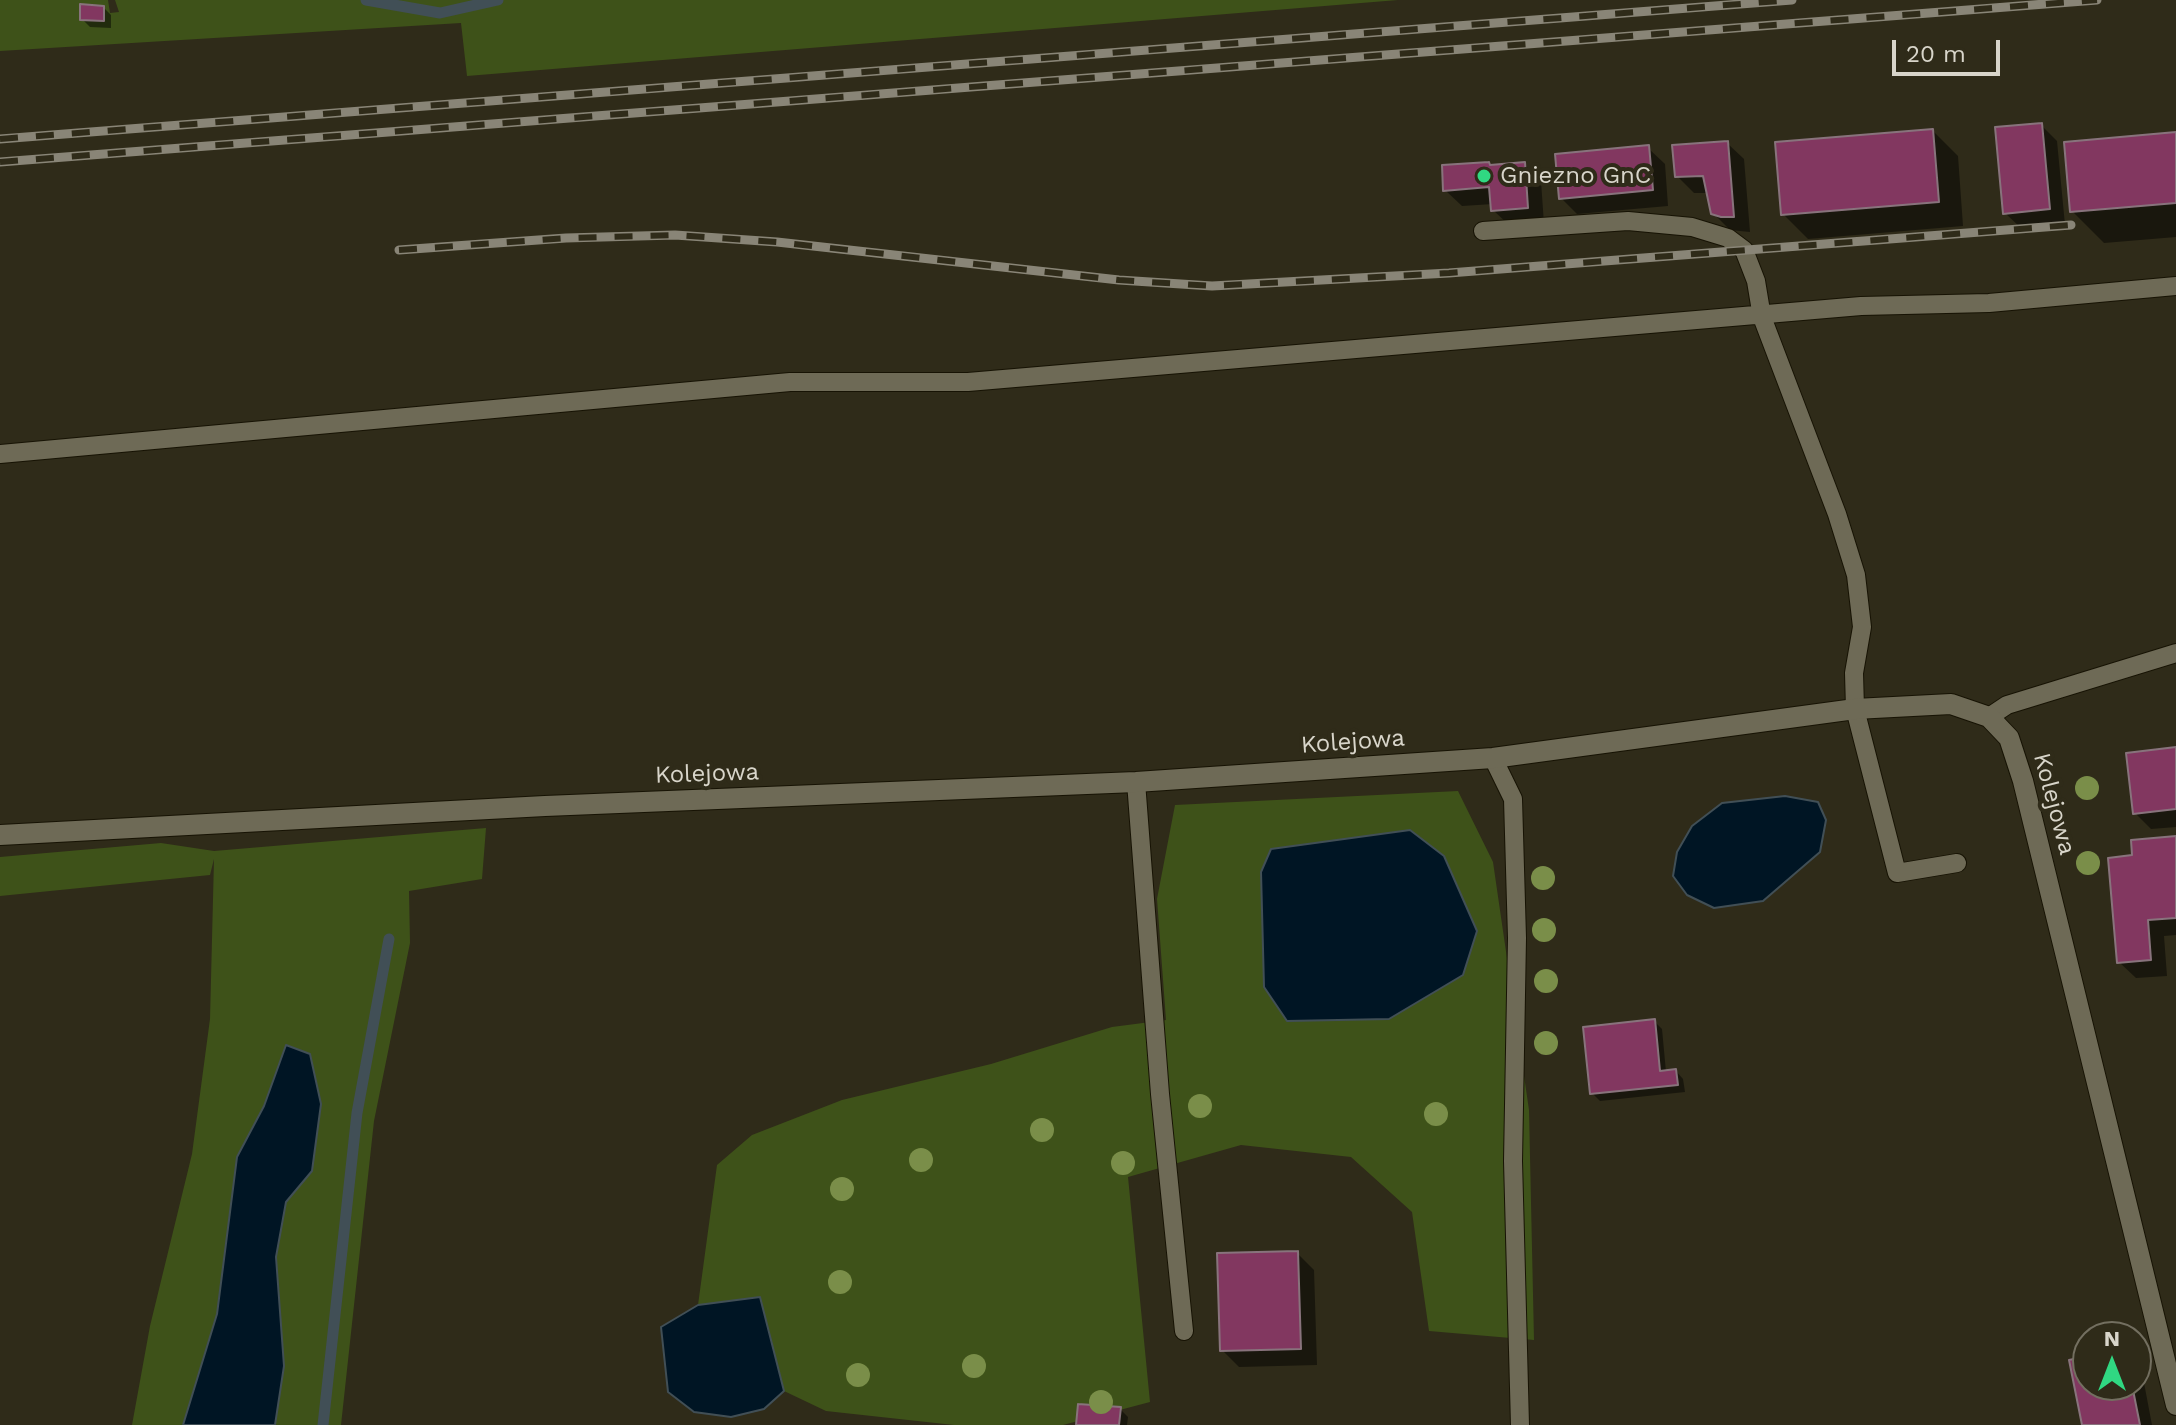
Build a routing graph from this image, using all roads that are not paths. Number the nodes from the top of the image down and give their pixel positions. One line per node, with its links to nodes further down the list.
1 (1483, 231): 3 (lane)
2 (2176, 286): 3 (lane)
3 (1762, 317): 4 (lane); 6 (lane)
4 (0, 454)
5 (2176, 653): 7 (lane)
6 (1855, 709): 7 (street, Kolejowa); 8 (street, Kolejowa); 11 (lane)
7 (1989, 717): 13 (street, Kolejowa)
8 (1493, 758): 9 (street, Kolejowa); 14 (lane)
9 (1136, 782): 10 (street, Kolejowa); 12 (lane)
10 (0, 835)
11 (1957, 863)
12 (1184, 1331)
13 (2176, 1405)
14 (1520, 1425)

